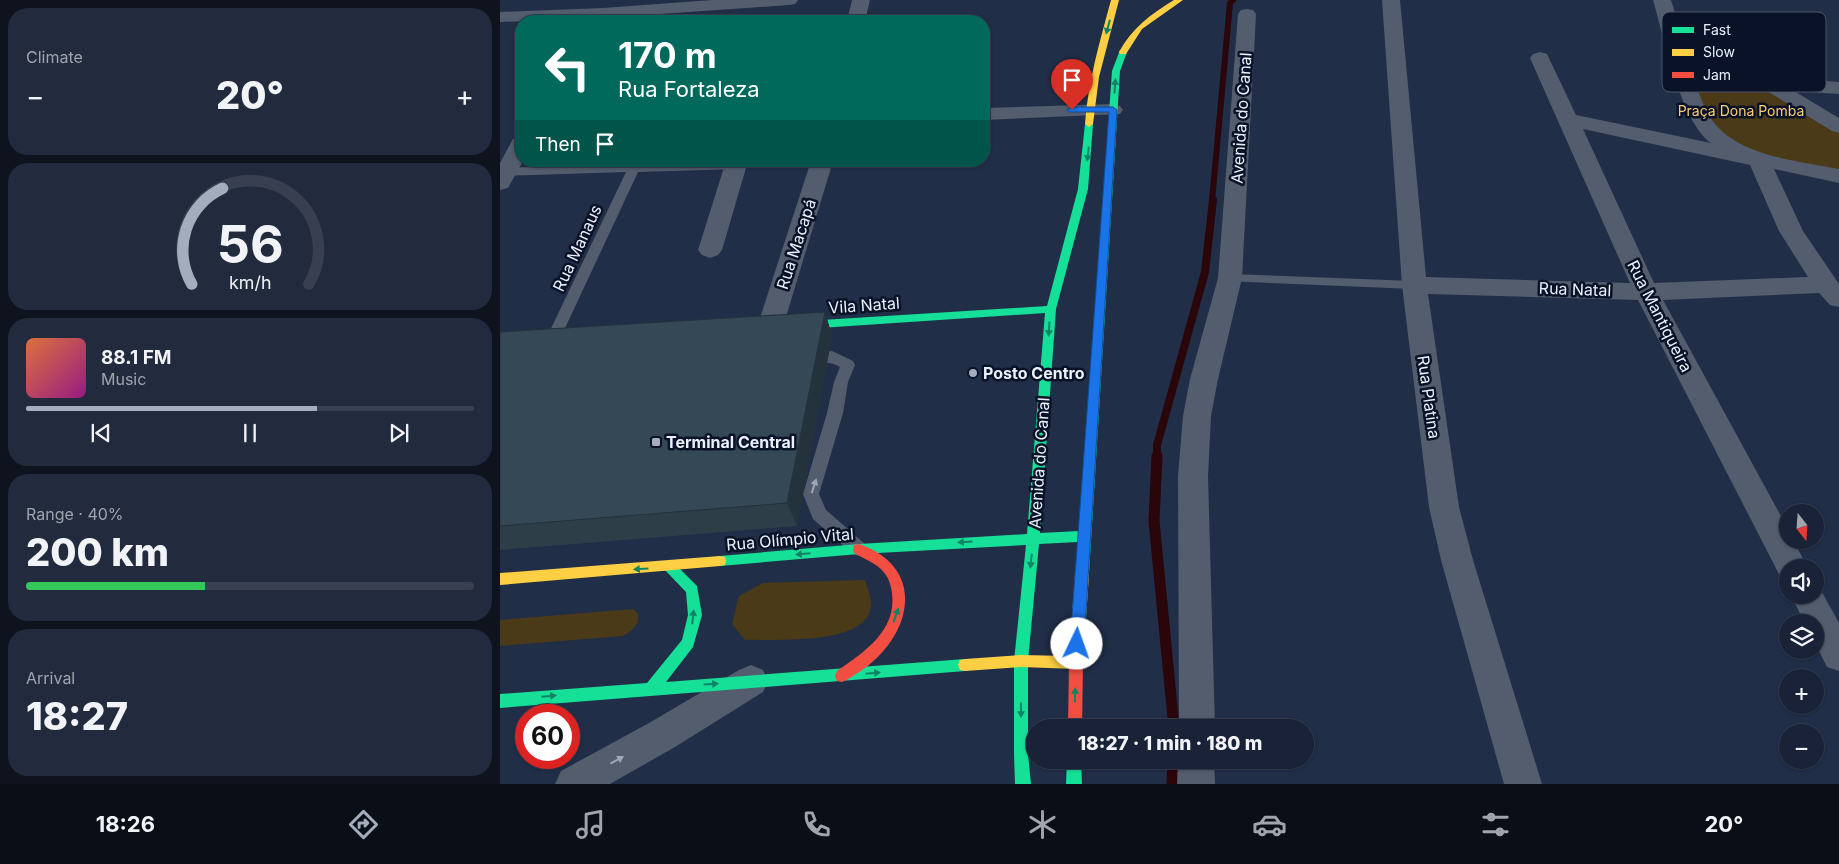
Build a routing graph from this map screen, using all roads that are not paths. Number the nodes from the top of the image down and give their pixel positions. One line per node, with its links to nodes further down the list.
1 (789, 0): 7 (street)
2 (861, 0): 11 (street)
3 (1115, 0): 19 (main road, Avenida do Canal, one-way to 19)
4 (1179, 0): 20 (main road, one-way to 4)
5 (1391, 0): 34 (street, Rua Platina)
6 (1662, 0): 8 (street)
7 (608, 7): 10 (street)
8 (1666, 12)
9 (1248, 14): 33 (street, Avenida do Canal)
10 (522, 15)
11 (857, 15)
12 (515, 16): 13 (street)
13 (500, 17)
14 (1540, 58): 22 (street, Rua Mantiqueira)
15 (1826, 87): 16 (street)
16 (1839, 88)
17 (1691, 92): 25 (street)
18 (1784, 92): 23 (street)
19 (1089, 109): 20 (street); 21 (street); 37 (main road, Avenida do Canal, one-way to 37)
20 (1113, 110): 41 (main road)
21 (990, 114)
22 (1568, 120): 25 (street); 35 (street, Rua Mantiqueira)
23 (1839, 127)
24 (515, 154): 30 (street)
25 (1759, 161): 31 (street); 36 (street)
26 (684, 167): 29 (lane)
27 (735, 167): 32 (street)
28 (820, 167): 38 (street, Rua Macapá)
29 (633, 170): 30 (lane); 39 (lane, Rua Manaus)
30 (502, 176)
31 (1839, 176)
32 (710, 250)
33 (1230, 278): 34 (lane); 56 (street, Avenida do Canal)
34 (1414, 284): 35 (street, Rua Natal); 63 (street, Rua Platina)
35 (1646, 292): 36 (street, Rua Natal); 44 (street, Rua Mantiqueira)
36 (1832, 292)
37 (1050, 309): 38 (main road, Vila Natal); 42 (main road, Avenida do Canal, one-way to 42)
38 (765, 327)
39 (553, 341)
40 (795, 359): 43 (lane, one-way to 40)
41 (1084, 536): 42 (main road, Rua Olímpio Vital); 50 (main road)
42 (1033, 538): 43 (main road, Rua Olímpio Vital, one-way to 43); 49 (main road, Avenida do Canal, one-way to 49)
43 (859, 549): 45 (main road, Rua Olímpio Vital, one-way to 45); 51 (main road, one-way to 43)
44 (1787, 559)
45 (669, 566): 46 (main road, Rua Olímpio Vital, one-way to 46); 53 (main road, one-way to 45)
46 (500, 579)
47 (1812, 604): 48 (street)
48 (1839, 656)
49 (1021, 661): 50 (main road); 51 (main road, one-way to 49); 60 (main road, Avenida do Canal, one-way to 60)
50 (1076, 663): 55 (main road, one-way to 50)
51 (842, 676): 52 (main road)
52 (751, 681): 53 (main road, one-way to 52); 59 (street, one-way to 52)
53 (652, 688): 54 (main road, one-way to 53)
54 (500, 700)
55 (1075, 719)
56 (1197, 719)
57 (1074, 769): 61 (main road)
58 (1196, 769): 62 (street)
59 (574, 784)
60 (1023, 784)
61 (1074, 784)
62 (1196, 784)
63 (1523, 784)

